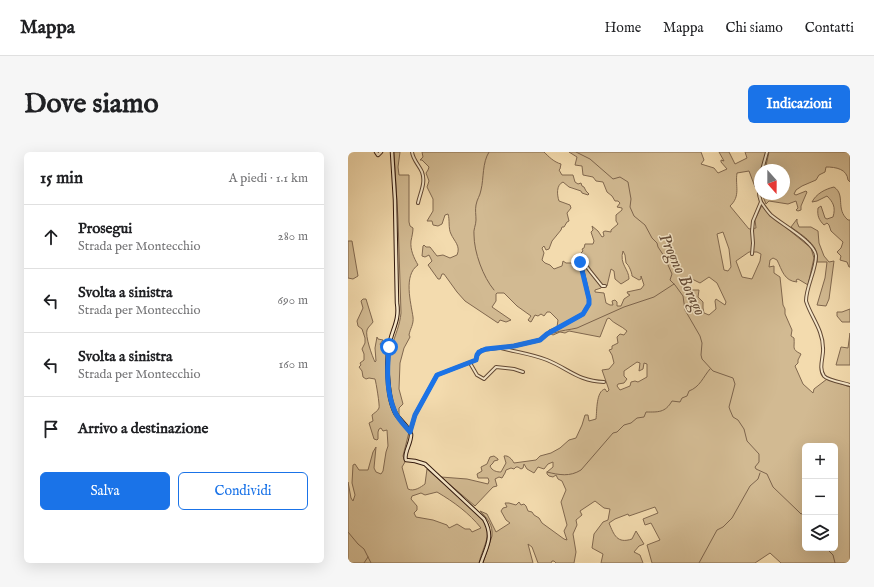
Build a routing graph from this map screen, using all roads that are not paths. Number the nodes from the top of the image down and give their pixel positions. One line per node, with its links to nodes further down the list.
1 (376, 152): 2 (street)
2 (381, 152)
3 (392, 152): 16 (street)
4 (412, 152): 8 (street)
5 (767, 152): 6 (street)
6 (764, 164)
7 (761, 202): 9 (street); 15 (street)
8 (418, 203)
9 (752, 254)
10 (606, 286): 11 (street)
11 (500, 347): 12 (street); 14 (street)
12 (470, 363): 13 (street); 16 (street)
13 (523, 372)
14 (604, 382)
15 (850, 385)
16 (410, 432): 17 (street)
17 (481, 563)

